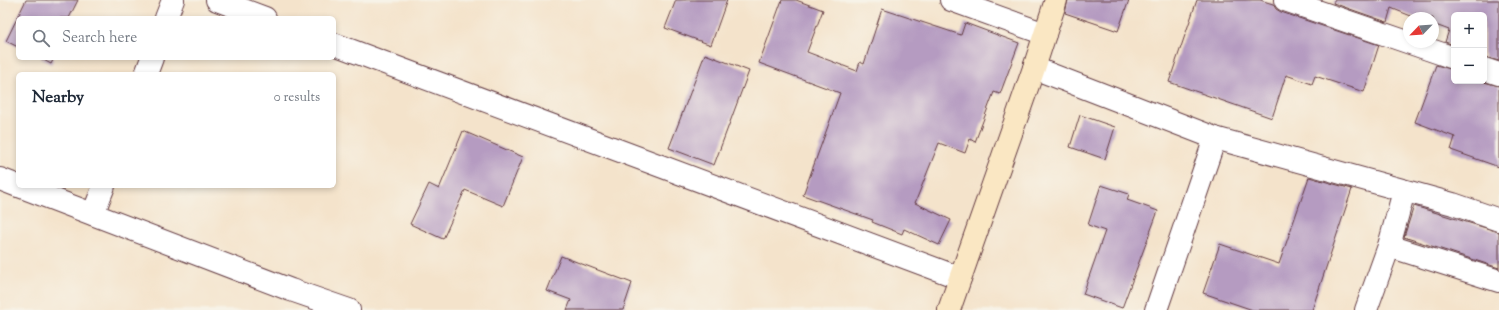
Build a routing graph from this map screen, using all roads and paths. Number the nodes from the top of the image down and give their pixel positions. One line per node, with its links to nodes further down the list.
1 (173, 0): 6 (street)
2 (217, 0): 7 (street)
3 (952, 0): 8 (street)
4 (1056, 0): 8 (street)
5 (1286, 0): 10 (street)
6 (167, 16)
7 (260, 16)
8 (1045, 34): 12 (street)
9 (336, 45): 25 (street)
10 (1451, 57)
11 (151, 60): 14 (street)
12 (1034, 68): 16 (street); 25 (street)
13 (1487, 70): 15 (street)
14 (147, 72)
15 (1499, 74)
16 (1215, 138): 21 (street); 29 (street)
17 (0, 179): 18 (street)
18 (16, 185)
19 (23, 188): 22 (street)
20 (103, 188): 22 (street)
21 (1404, 191): 23 (street); 24 (street)
22 (93, 214): 27 (street)
23 (1499, 220)
24 (1389, 246): 26 (street); 30 (street)
25 (960, 278): 28 (street)
26 (1499, 281)
27 (349, 310)
28 (949, 310)
29 (1156, 310)
30 (1366, 310)

